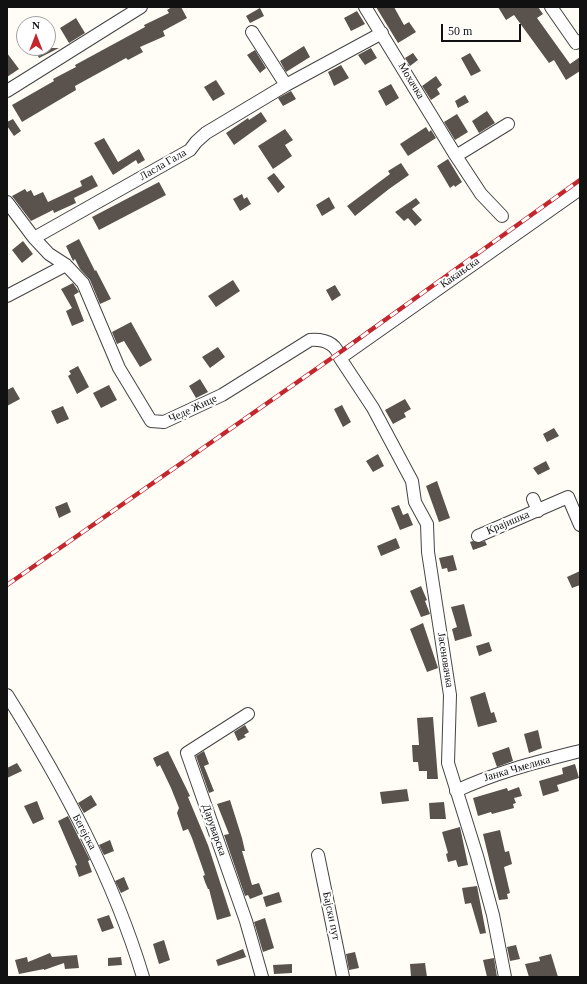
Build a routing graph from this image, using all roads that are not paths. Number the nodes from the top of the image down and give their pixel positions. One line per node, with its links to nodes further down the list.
1 (141, 7): 8 (street)
2 (366, 7): 5 (street, Мохачка)
3 (551, 7): 6 (street)
4 (252, 32): 7 (street)
5 (382, 33): 7 (street, Ласла Гала); 10 (street, Мохачка)
6 (578, 42)
7 (286, 84): 14 (street, Ласла Гала)
8 (7, 91)
9 (508, 124): 10 (street)
10 (456, 156): 13 (street, Мохачка)
11 (580, 189): 17 (street, Какањска)
12 (7, 202): 14 (street, Чеде Жице)
13 (502, 216)
14 (34, 238): 15 (street, Чеде Жице)
15 (66, 265): 16 (street); 17 (street, Чеде Жице)
16 (7, 296)
17 (340, 358): 25 (street, Јасеновачка)
18 (534, 499): 19 (street, Крајишка)
19 (538, 511): 20 (street, Крајишка); 21 (street, Крајишка)
20 (580, 525)
21 (478, 536)
22 (7, 695): 27 (street, Бегејска)
23 (248, 714): 28 (street, Даруварска)
24 (580, 751): 25 (street, Јанка Чмелика)
25 (456, 791): 30 (street, Јасеновачка)
26 (318, 855): 29 (street, Бајски пут)
27 (143, 977)
28 (262, 977)
29 (344, 977)
30 (505, 977)

